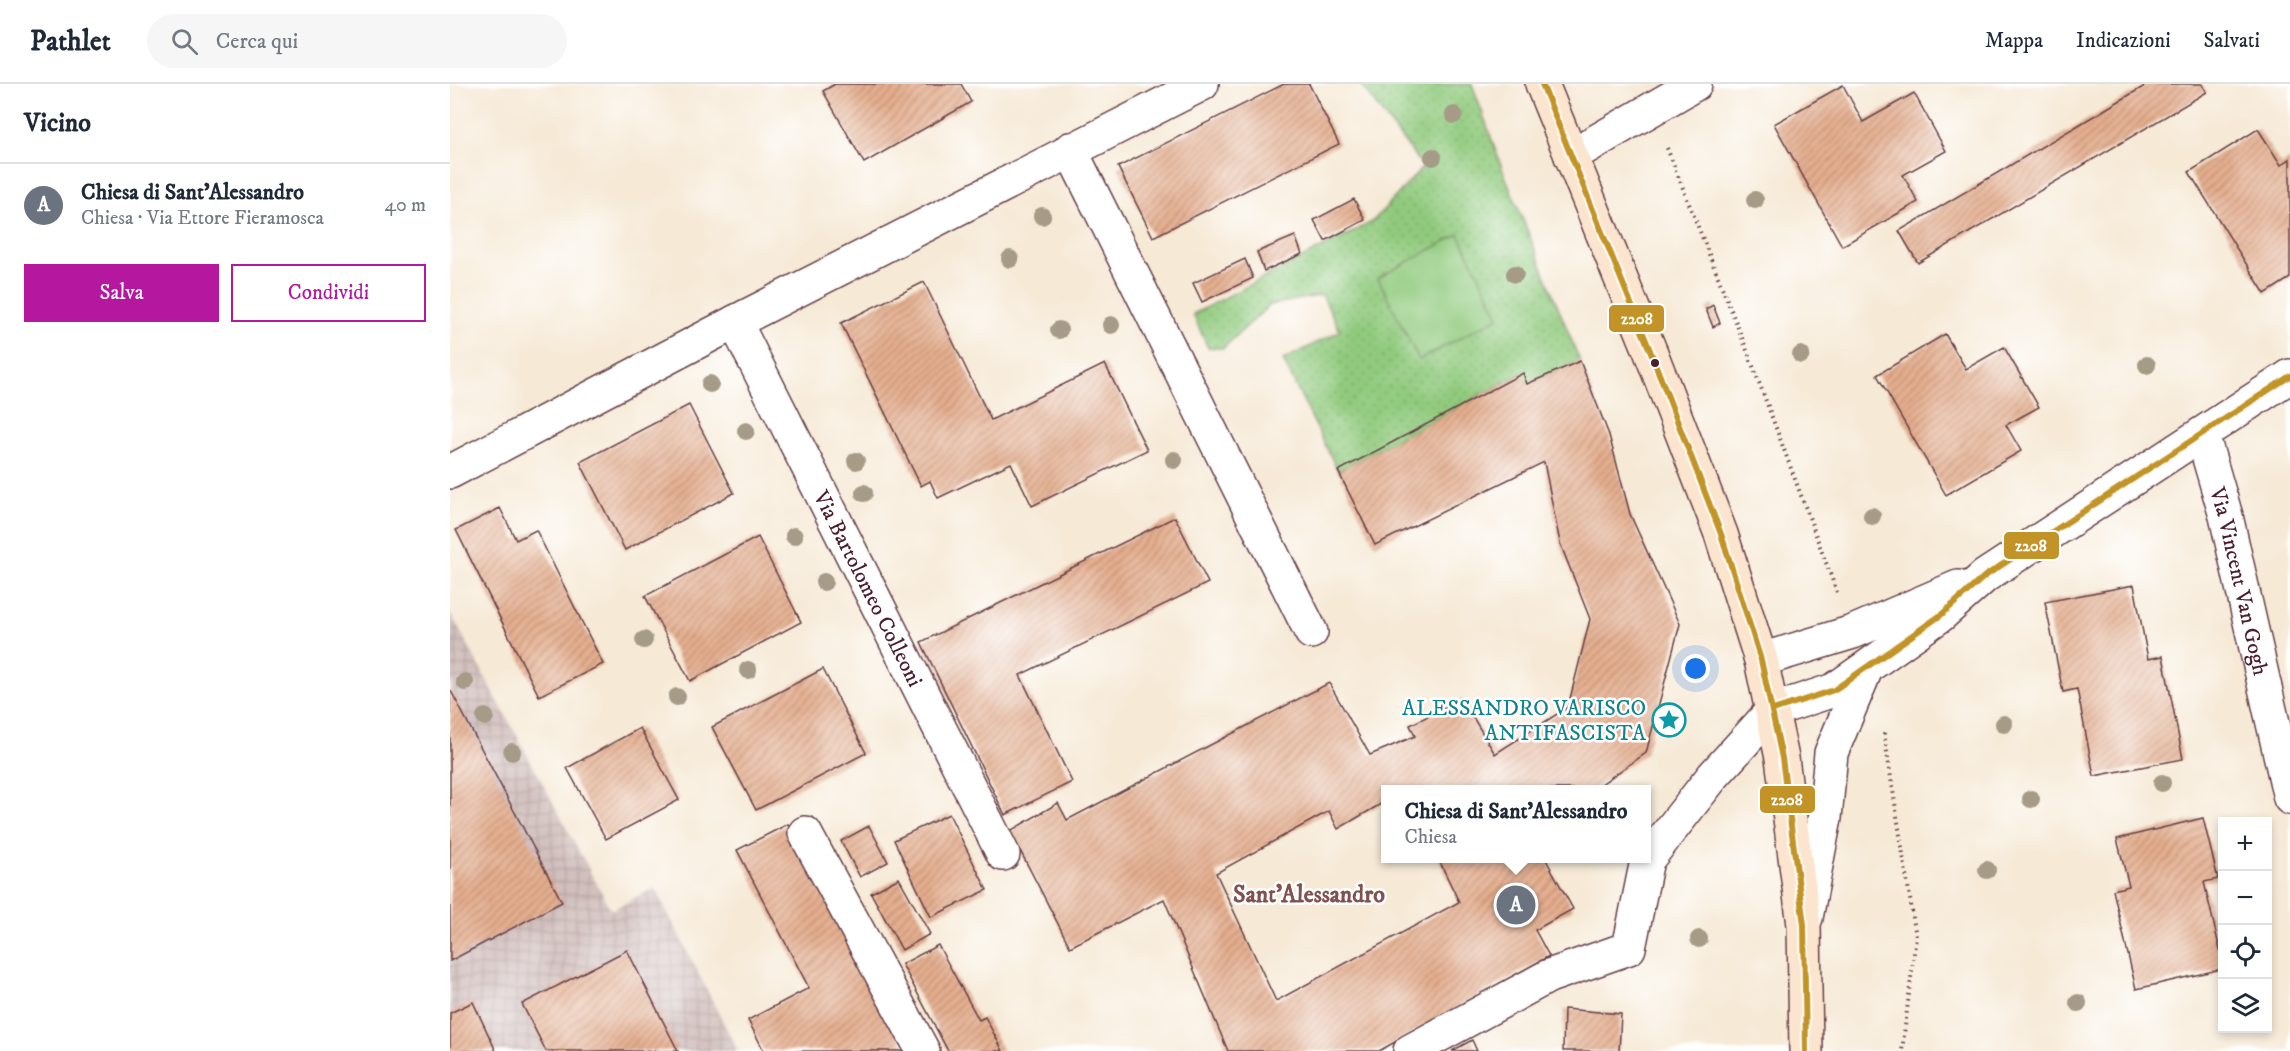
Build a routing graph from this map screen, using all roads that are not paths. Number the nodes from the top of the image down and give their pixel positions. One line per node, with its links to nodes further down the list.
1 (1202, 84): 4 (street)
2 (1542, 84): 5 (main road)
3 (1695, 84): 5 (street)
4 (1070, 149): 6 (street); 11 (street)
5 (1571, 156): 12 (main road)
6 (735, 322): 9 (street); 17 (street, Via Bartolomeo Colleoni)
7 (2290, 376): 8 (street)
8 (2202, 434): 10 (street); 15 (street, Via Vincent Van Gogh)
9 (450, 472)
10 (1985, 576): 12 (street); 13 (street)
11 (1311, 632)
12 (1761, 660): 14 (main road)
13 (1866, 669): 14 (street); 20 (street)
14 (1773, 710): 18 (street); 20 (main road)
15 (2290, 798)
16 (805, 833): 21 (street)
17 (1003, 854)
18 (1651, 855)
19 (1646, 863): 22 (street)
20 (1804, 926): 23 (main road)
21 (923, 1051)
22 (1410, 1051)
23 (1806, 1051)

